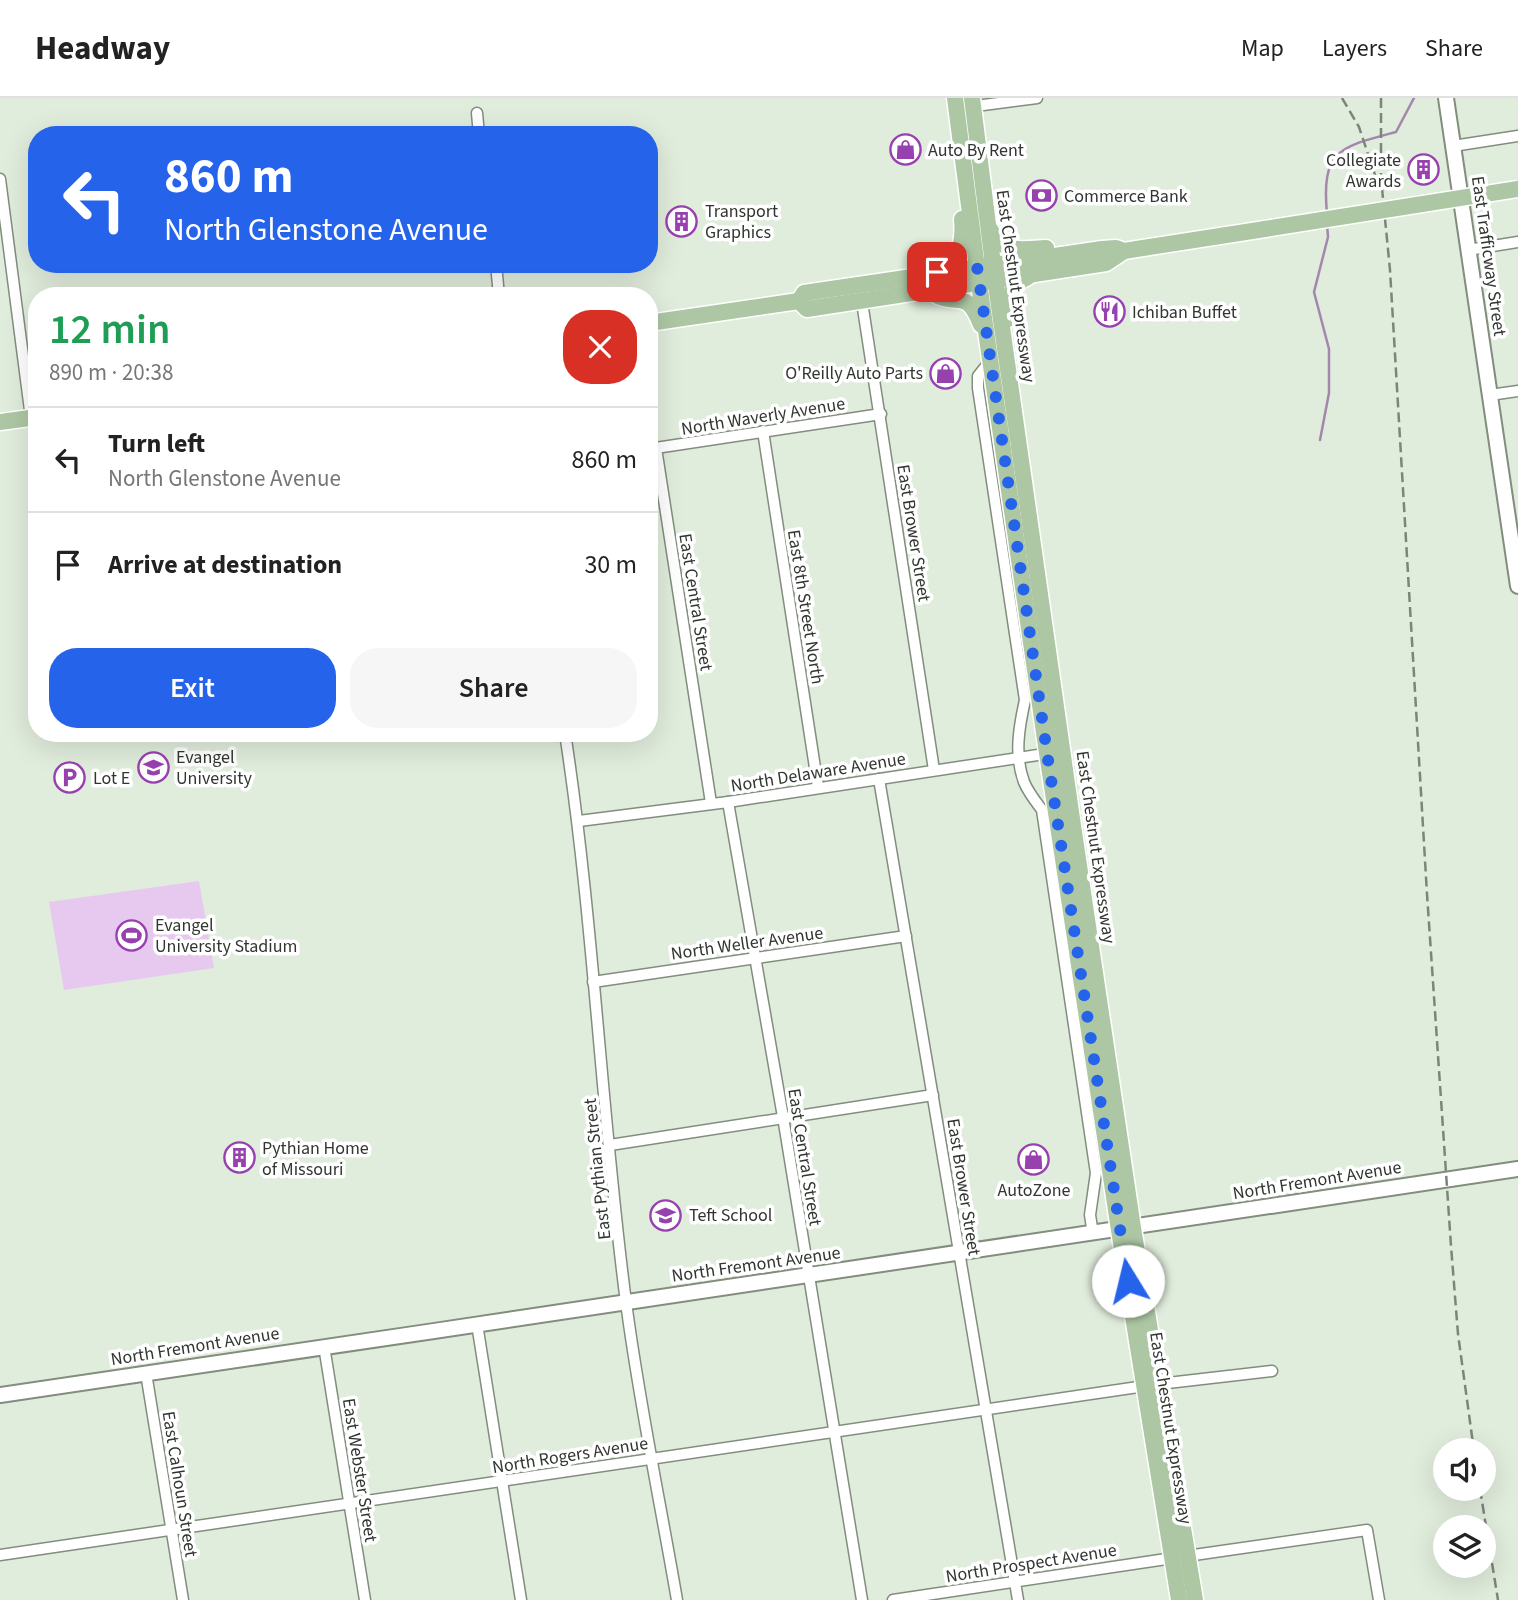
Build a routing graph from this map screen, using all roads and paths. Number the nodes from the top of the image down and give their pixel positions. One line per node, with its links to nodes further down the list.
1 (1037, 98): 3 (street)
2 (1446, 98): 8 (street, East Trafficway Street)
3 (973, 102): 4 (street); 11 (main road, East Chestnut Expressway)
4 (955, 104): 17 (main road); 18 (main road, East Chestnut Expressway)
5 (477, 113): 6 (street)
6 (478, 126)
7 (1518, 136): 8 (street)
8 (1453, 146): 15 (street, East Trafficway Street)
9 (0, 179): 13 (street)
10 (1518, 189): 16 (main road, bridge)
11 (988, 224): 14 (main road); 18 (main road, East Chestnut Expressway)
12 (1518, 242): 15 (street)
13 (4, 244): 26 (street)
14 (1102, 249): 16 (main road); 18 (main road)
15 (1468, 250): 28 (street, East Trafficway Street)
16 (1124, 251): 19 (main road)
17 (937, 272): 18 (main road); 21 (main road)
18 (986, 273): 19 (main road); 20 (main road); 24 (main road, East Chestnut Expressway); 34 (main road, East Chestnut Expressway)
19 (1035, 274): 34 (main road)
20 (930, 291): 22 (main road); 24 (main road)
21 (799, 301): 22 (main road); 23 (main road)
22 (862, 302): 29 (street, East Brower Street)
23 (658, 322)
24 (988, 343): 25 (main road, East Chestnut Expressway)
25 (990, 361): 38 (main road, East Chestnut Expressway); 39 (street)
26 (28, 382)
27 (1518, 391): 28 (street)
28 (1490, 395): 36 (street, East Trafficway Street)
29 (881, 414): 32 (street, North Waverly Avenue); 40 (street, East Brower Street)
30 (28, 418): 31 (main road)
31 (0, 422)
32 (763, 431): 33 (street, North Waverly Avenue); 42 (street, East 8th Street North)
33 (658, 448)
34 (1020, 453): 38 (main road, East Chestnut Expressway)
35 (658, 480): 44 (street, East Central Street)
36 (1518, 586)
37 (566, 742): 45 (street, East Pythian Street)
38 (1055, 752): 39 (street, North Delaware Avenue); 53 (main road, East Chestnut Expressway)
39 (1019, 758): 40 (street, North Delaware Avenue); 54 (street)
40 (934, 770): 41 (street, North Delaware Avenue)
41 (879, 779): 42 (street, North Delaware Avenue); 46 (street, East Brower Street)
42 (818, 787): 43 (street, North Delaware Avenue)
43 (728, 802): 44 (street, North Delaware Avenue); 47 (street, East Central Street)
44 (711, 803): 45 (street, North Delaware Avenue)
45 (579, 821): 48 (street, East Pythian Street)
46 (906, 936): 47 (street, North Weller Avenue); 49 (street, East Brower Street)
47 (756, 957): 48 (street, North Weller Avenue); 50 (street, East Central Street)
48 (593, 982): 51 (street, East Pythian Street)
49 (933, 1095): 50 (street); 55 (street, East Brower Street)
50 (783, 1117): 51 (street); 56 (street, East Central Street)
51 (610, 1145): 57 (street, East Pythian Street)
52 (1518, 1169): 53 (street, North Fremont Avenue)
53 (1126, 1229): 54 (street, North Fremont Avenue); 62 (main road, East Chestnut Expressway)
54 (1093, 1234): 55 (street, North Fremont Avenue)
55 (958, 1255): 56 (street, North Fremont Avenue); 64 (street, East Brower Street)
56 (807, 1275): 57 (street, North Fremont Avenue); 65 (street, East Central Street)
57 (626, 1303): 58 (street, North Fremont Avenue); 66 (street, East Pythian Street)
58 (477, 1324): 59 (street, North Fremont Avenue); 67 (street)
59 (324, 1346): 61 (street, North Fremont Avenue); 68 (street, East Webster Street)
60 (1272, 1371): 62 (street, North Rogers Avenue)
61 (146, 1374): 63 (street, North Fremont Avenue); 69 (street, East Calhoun Street)
62 (1152, 1385): 64 (street, North Rogers Avenue); 71 (main road, East Chestnut Expressway)
63 (0, 1395)
64 (986, 1410): 65 (street, North Rogers Avenue); 72 (street, East Brower Street)
65 (834, 1433): 66 (street, North Rogers Avenue); 77 (street, East Central Street)
66 (653, 1458): 67 (street, North Rogers Avenue); 76 (street, East Pythian Street)
67 (501, 1481): 68 (street, North Rogers Avenue); 75 (street)
68 (349, 1504): 69 (street, North Rogers Avenue); 74 (street, East Webster Street)
69 (172, 1529): 70 (street, North Rogers Avenue); 73 (street, East Calhoun Street)
70 (0, 1555)
71 (1180, 1557): 72 (street, North Prospect Avenue); 80 (main road, East Chestnut Expressway); 81 (main road, East Chestnut Expressway); 82 (street, North Prospect Avenue)
72 (1015, 1582): 78 (street, North Prospect Avenue); 79 (street, East Brower Street)
73 (183, 1600)
74 (365, 1600)
75 (522, 1600)
76 (677, 1600)
77 (862, 1600)
78 (893, 1600)
79 (1018, 1600)
80 (1179, 1600)
81 (1195, 1600)
82 (1379, 1600)

